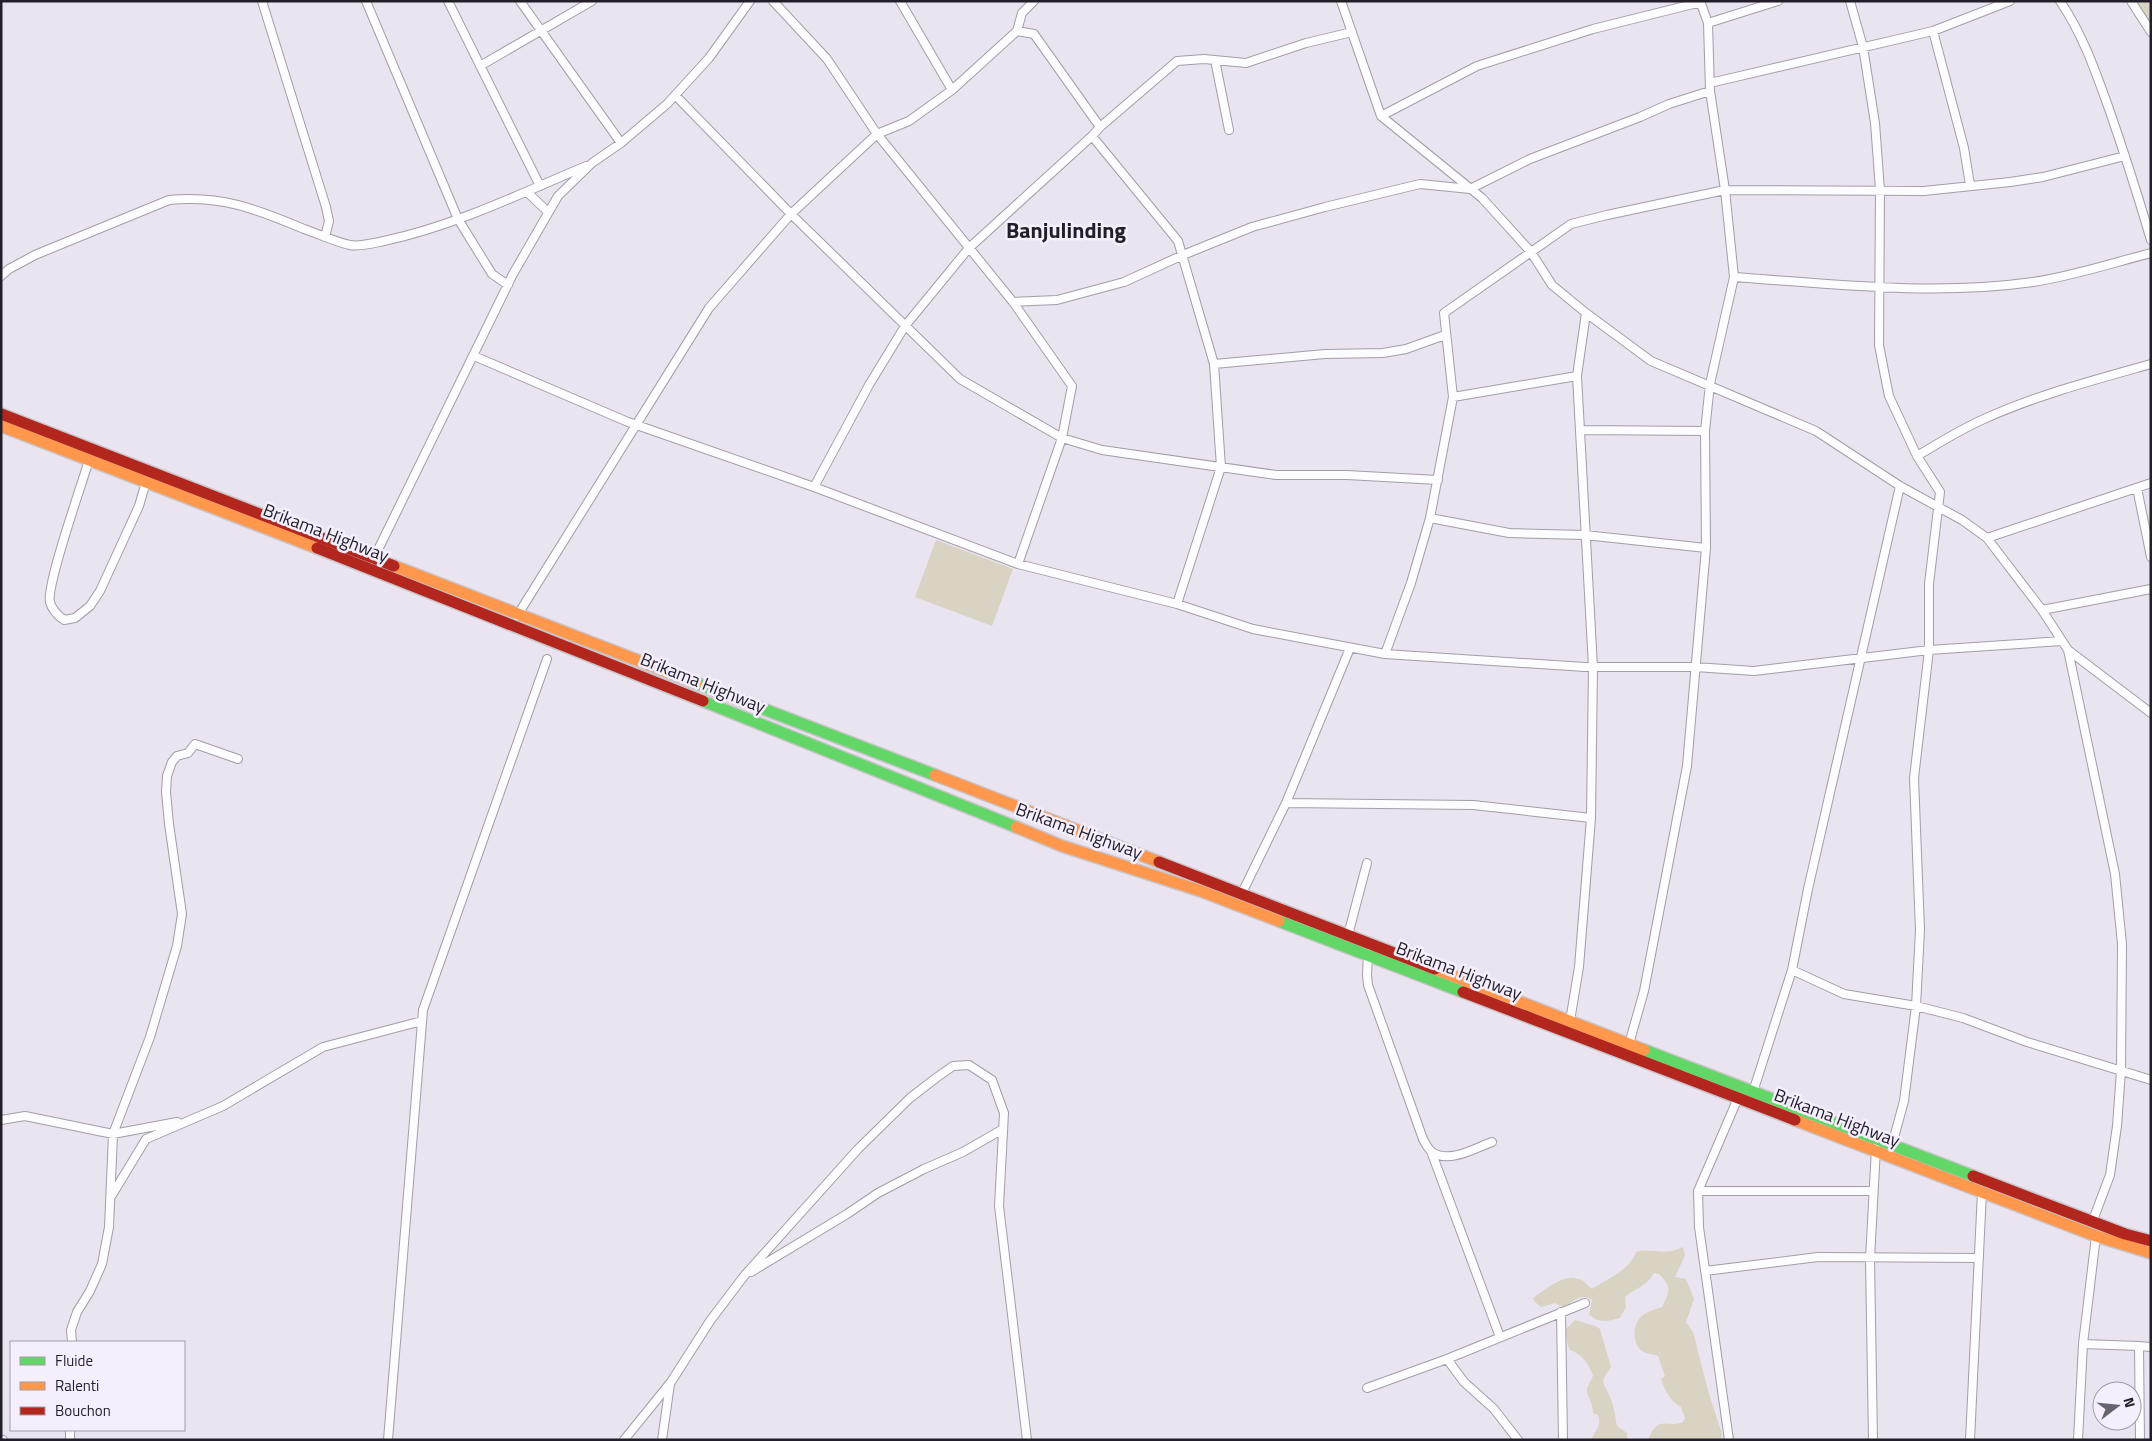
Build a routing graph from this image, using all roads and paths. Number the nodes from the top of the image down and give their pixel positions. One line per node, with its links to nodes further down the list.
1 (262, 1): 47 (street)
2 (366, 1): 46 (street)
3 (448, 1): 25 (street)
4 (520, 1): 18 (street)
5 (592, 1): 18 (street)
6 (750, 1): 29 (street)
7 (773, 1): 33 (street)
8 (900, 1): 27 (street)
9 (1034, 1): 19 (street)
10 (1341, 1): 21 (street)
11 (1778, 1): 17 (street)
12 (1850, 1): 23 (street)
13 (2010, 1): 20 (street)
14 (2060, 1): 36 (street)
15 (2132, 1): 22 (street)
16 (1700, 2): 17 (street); 30 (street)
17 (1708, 23): 26 (street)
18 (541, 30): 25 (street); 35 (street)
19 (1017, 31): 27 (street); 31 (street)
20 (1933, 31): 23 (street); 38 (street)
21 (1352, 32): 24 (street); 30 (street)
22 (2151, 32)
23 (1863, 47): 26 (street); 42 (street)
24 (1215, 60): 31 (street); 32 (street)
25 (480, 66): 39 (street)
26 (1710, 82): 28 (street)
27 (952, 90): 33 (street)
28 (1710, 91): 40 (street); 41 (street)
29 (675, 95): 35 (street); 45 (street)
30 (1381, 116): 40 (street)
31 (1100, 127): 34 (street)
32 (1229, 130)
33 (877, 134): 45 (street); 49 (street)
34 (1092, 136): 49 (street); 52 (street)
35 (621, 143): 37 (street)
36 (2125, 156): 38 (street); 48 (street)
37 (592, 163): 39 (street); 44 (street)
38 (1970, 185): 42 (street)
39 (540, 186): 43 (street)
40 (1470, 189): 50 (street); 52 (street)
41 (1725, 190): 42 (street); 50 (street); 54 (street)
42 (1880, 190): 56 (street)
43 (527, 192): 44 (street); 46 (street)
44 (548, 212): 55 (street)
45 (791, 214): 59 (street); 68 (street)
46 (458, 219): 47 (street); 55 (street)
47 (325, 237): 53 (street)
48 (2151, 240)
49 (969, 248): 57 (street); 59 (street)
50 (1531, 252): 58 (street); 60 (street)
51 (2151, 253): 56 (street)
52 (1183, 255): 57 (street); 62 (street)
53 (1, 276)
54 (1734, 277): 56 (street); 65 (street)
55 (508, 285): 61 (street)
56 (1880, 288): 75 (street)
57 (1013, 302): 74 (street)
58 (1586, 313): 64 (street); 65 (street)
59 (905, 326): 74 (street); 82 (street)
60 (1445, 334): 62 (street); 66 (street)
61 (474, 356): 68 (street); 92 (street)
62 (1214, 364): 77 (street)
63 (2151, 364): 75 (street)
64 (1577, 376): 66 (street); 71 (street)
65 (1710, 384): 72 (street); 81 (street)
66 (1453, 398): 78 (street)
67 (1, 414): 70 (highway, Brikama Highway)
68 (635, 425): 82 (street); 98 (street)
69 (1, 426): 73 (highway, Brikama Highway)
70 (37, 427): 73 (highway); 84 (highway, Brikama Highway)
71 (1580, 430): 72 (street); 88 (street)
72 (1705, 432): 90 (street)
73 (32, 438): 76 (highway, Brikama Highway)
74 (1062, 438): 77 (street); 93 (street)
75 (1917, 456): 85 (street)
76 (89, 460): 79 (highway, Brikama Highway); 79 (street)
77 (1221, 467): 78 (street); 96 (street)
78 (1438, 480): 87 (street)
79 (146, 482): 86 (highway, Brikama Highway)
80 (2151, 484): 83 (street)
81 (1900, 486): 85 (street); 105 (street)
82 (814, 487): 93 (street)
83 (2137, 488): 89 (street); 91 (street)
84 (212, 494): 86 (highway); 92 (highway, Brikama Highway)
85 (1937, 504): 89 (street); 102 (street)
86 (208, 507): 94 (highway, Brikama Highway)
87 (1430, 518): 88 (street); 104 (street)
88 (1584, 535): 90 (street); 107 (street)
89 (1987, 538): 97 (street)
90 (1706, 548): 108 (street)
91 (2151, 557)
92 (374, 558): 94 (street); 98 (highway, Brikama Highway)
93 (1018, 564): 96 (street)
94 (370, 569): 99 (highway, Brikama Highway)
95 (2151, 588): 97 (street)
96 (1177, 604): 101 (street)
97 (2042, 610): 100 (street)
98 (519, 613): 99 (street); 114 (highway, Brikama Highway)
99 (512, 624): 116 (highway, Brikama Highway)
100 (2062, 641): 102 (street); 103 (street)
101 (1350, 648): 104 (street); 111 (street)
102 (1929, 650): 105 (street); 118 (street)
103 (2068, 650): 109 (street); 122 (street)
104 (1385, 654): 107 (street)
105 (1860, 658): 108 (street); 117 (street)
106 (547, 659): 119 (street)
107 (1593, 667): 108 (street); 112 (street)
108 (1695, 667): 121 (street)
109 (2151, 713)
110 (238, 759): 130 (street)
111 (1286, 803): 112 (street); 114 (street)
112 (1592, 818): 120 (street)
113 (1367, 863): 115 (street)
114 (1242, 893): 115 (highway, Brikama Highway)
115 (1348, 935): 116 (highway, Brikama Highway)
116 (1370, 950): 120 (highway, Brikama Highway); 125 (highway, Brikama Highway); 134 (street)
117 (1792, 970): 118 (street); 124 (street)
118 (1916, 1006): 122 (street); 133 (street)
119 (422, 1021): 126 (street); 158 (street)
120 (1570, 1021): 121 (highway, Brikama Highway)
121 (1629, 1044): 124 (highway, Brikama Highway)
122 (2121, 1071): 123 (street); 140 (street)
123 (2151, 1080)
124 (1753, 1092): 129 (highway, Brikama Highway)
125 (1738, 1098): 129 (highway, Brikama Highway); 137 (street)
126 (191, 1119): 130 (street); 139 (street)
127 (1, 1120): 130 (street)
128 (1003, 1129): 147 (street); 147 (street); 161 (street)
129 (1840, 1132): 131 (highway, Brikama Highway); 135 (highway, Brikama Highway)
130 (113, 1134): 139 (street)
131 (1876, 1139): 133 (highway, Brikama Highway); 135 (street)
132 (1492, 1142): 134 (street)
133 (1892, 1145): 140 (highway, Brikama Highway)
134 (1431, 1151): 150 (street)
135 (1875, 1151): 136 (street); 138 (highway, Brikama Highway)
136 (1872, 1190): 137 (street); 145 (street)
137 (1698, 1191): 146 (street)
138 (1982, 1192): 141 (highway, Brikama Highway); 144 (street)
139 (111, 1198): 151 (street)
140 (2093, 1220): 142 (highway, Brikama Highway)
141 (2096, 1236): 143 (highway, Brikama Highway); 152 (street)
142 (2151, 1241)
143 (2151, 1253)
144 (1979, 1258): 145 (street); 166 (street)
145 (1870, 1259): 146 (street); 165 (street)
146 (1705, 1271): 164 (street)
147 (744, 1276): 156 (street)
148 (1585, 1303): 149 (street)
149 (1562, 1312): 150 (street); 163 (street)
150 (1500, 1337): 155 (street)
151 (72, 1341)
152 (2084, 1344): 153 (street); 167 (street)
153 (2139, 1346): 154 (street); 168 (street)
154 (2151, 1347)
155 (1447, 1359): 157 (street); 162 (street)
156 (670, 1382): 159 (street); 160 (street)
157 (1367, 1388)
158 (388, 1440)
159 (624, 1440)
160 (662, 1440)
161 (1027, 1440)
162 (1518, 1440)
163 (1563, 1440)
164 (1729, 1440)
165 (1873, 1440)
166 (1970, 1440)
167 (2078, 1440)
168 (2140, 1440)

